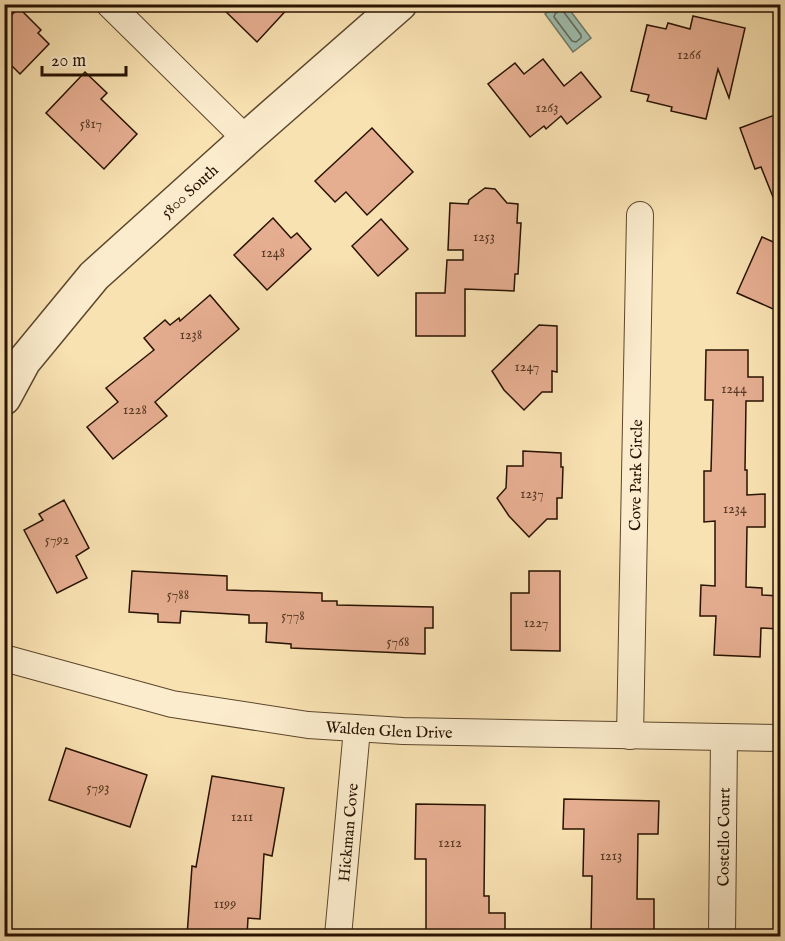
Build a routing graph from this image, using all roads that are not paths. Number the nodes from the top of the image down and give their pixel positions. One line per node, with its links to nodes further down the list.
1 (109, 4): 3 (street)
2 (400, 4): 3 (street, 5800 South)
3 (246, 139): 5 (street, 5800 South)
4 (640, 215): 8 (street, Cove Park Circle)
5 (4, 398)
6 (4, 658): 7 (street, Walden Glen Drive)
7 (357, 729): 8 (street, Walden Glen Drive); 11 (street, Hickman Cove)
8 (630, 736): 9 (street, Walden Glen Drive)
9 (724, 738): 10 (street, Walden Glen Drive); 12 (street, Costello Court)
10 (780, 738)
11 (338, 936)
12 (722, 936)

